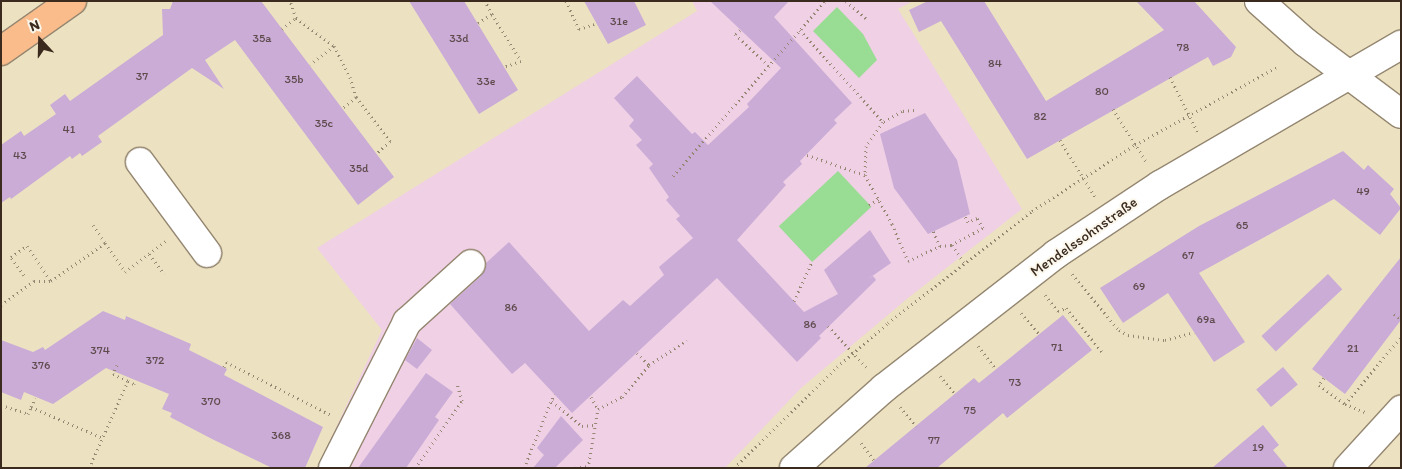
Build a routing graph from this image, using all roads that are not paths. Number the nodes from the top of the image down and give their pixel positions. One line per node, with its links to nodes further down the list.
1 (72, 1): 4 (main road)
2 (1259, 1): 5 (street)
3 (1401, 45): 5 (street, Mendelssohnstraße)
4 (1, 51)
5 (1351, 76): 6 (street); 12 (street, Mendelssohnstraße)
6 (1401, 114)
7 (140, 162): 8 (street)
8 (207, 253)
9 (471, 264): 11 (street)
10 (1401, 410): 13 (street)
11 (333, 468)
12 (794, 468)
13 (1348, 468)

